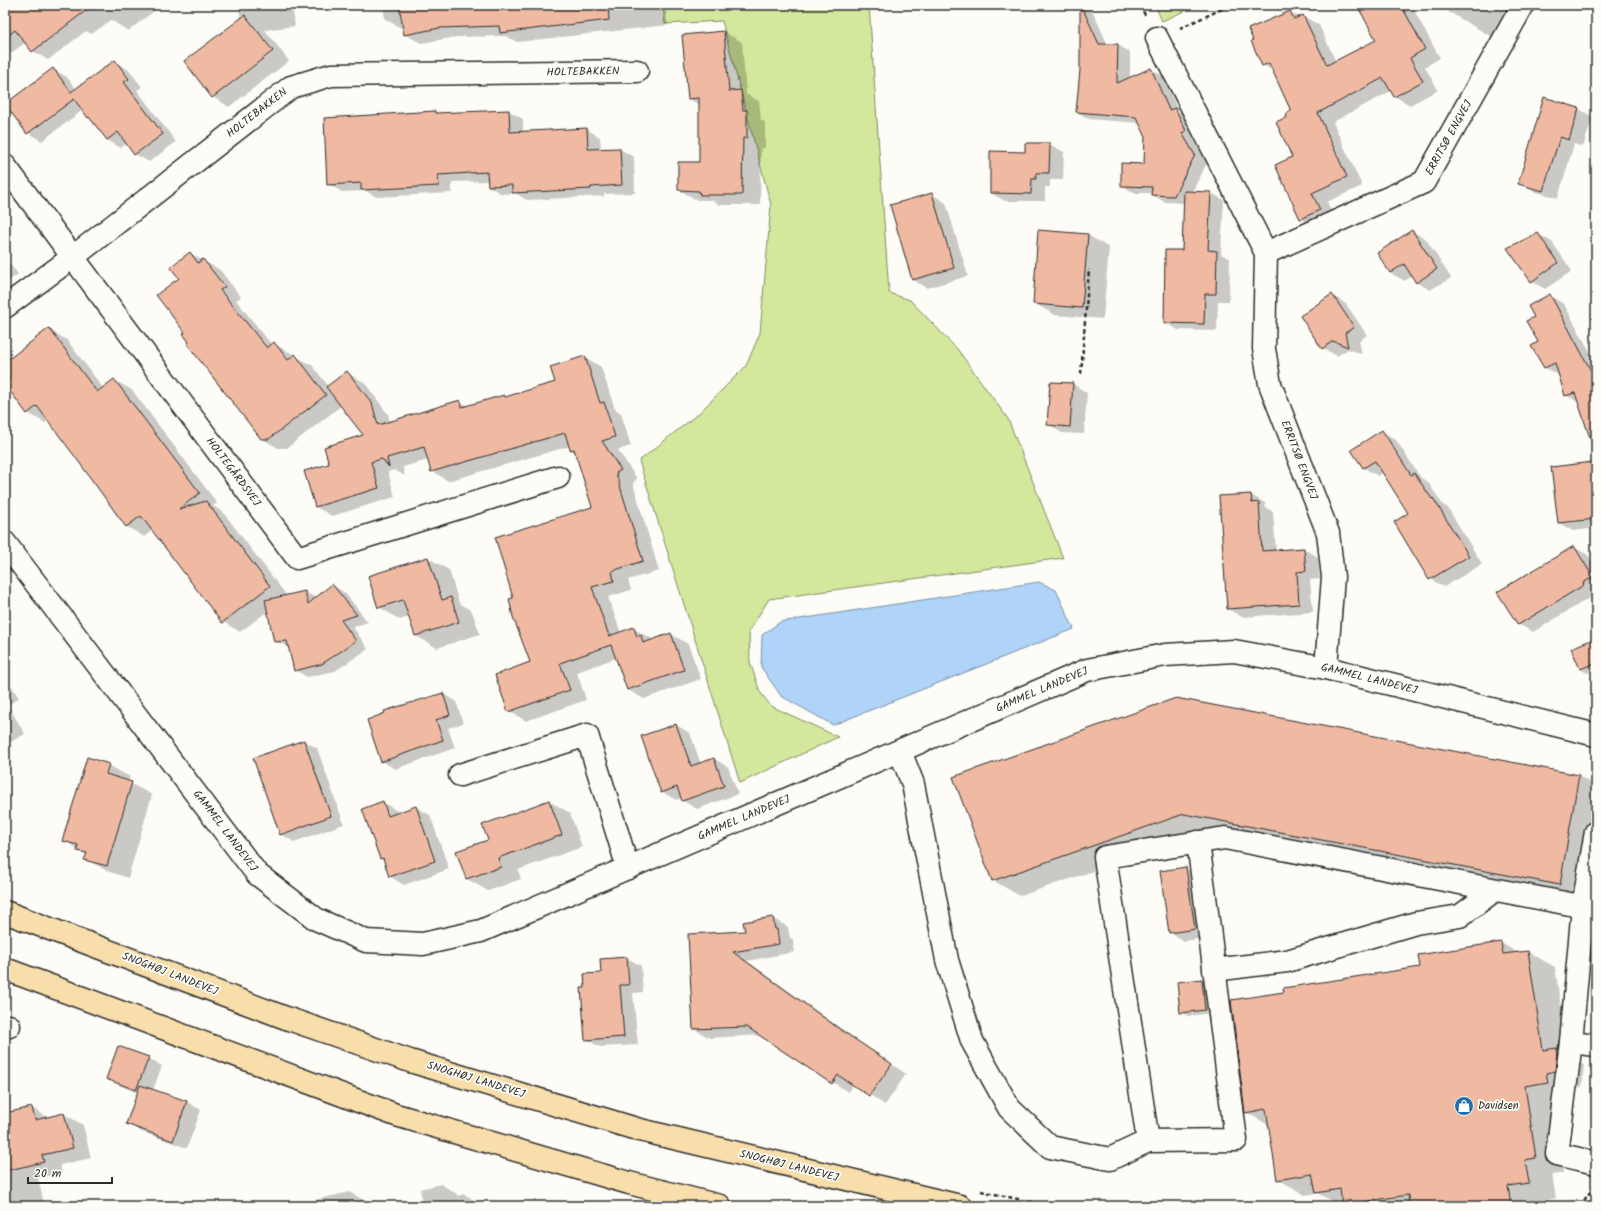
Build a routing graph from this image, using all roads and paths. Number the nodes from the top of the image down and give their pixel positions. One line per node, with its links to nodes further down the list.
1 (1231, 5): 3 (path)
2 (1522, 5): 6 (street, ERRITSØ ENGVEJ)
3 (1156, 38): 6 (street, ERRITSØ ENGVEJ)
4 (637, 71): 7 (street, HOLTEBAKKEN)
5 (5, 166): 7 (street, HOLTEGÅRDSVEJ)
6 (1266, 253): 13 (street, ERRITSØ ENGVEJ)
7 (73, 257): 9 (street, HOLTEBAKKEN); 11 (street, HOLTEGÅRDSVEJ)
8 (1089, 269): 10 (path)
9 (5, 307)
10 (1081, 374)
11 (558, 477)
12 (5, 543): 19 (street, GAMMEL LANDEVEJ)
13 (1326, 668): 14 (street, GAMMEL LANDEVEJ); 15 (street, GAMMEL LANDEVEJ)
14 (1596, 735)
15 (900, 751): 19 (street, GAMMEL LANDEVEJ); 27 (street)
16 (460, 774): 19 (street)
17 (1596, 832): 21 (street)
18 (1198, 842): 20 (street); 24 (street); 27 (street)
19 (628, 868)
20 (1495, 890): 21 (street); 24 (street)
21 (1590, 908): 25 (street)
22 (5, 912): 31 (main road, SNOGHØJ LANDEVEJ)
23 (5, 969): 30 (main road)
24 (1214, 970): 27 (street)
25 (1571, 1042): 26 (street); 28 (street)
26 (1596, 1045)
27 (1148, 1141)
28 (1596, 1163)
29 (1596, 1184): 32 (path)
30 (720, 1206)
31 (960, 1206)
32 (1580, 1206)

